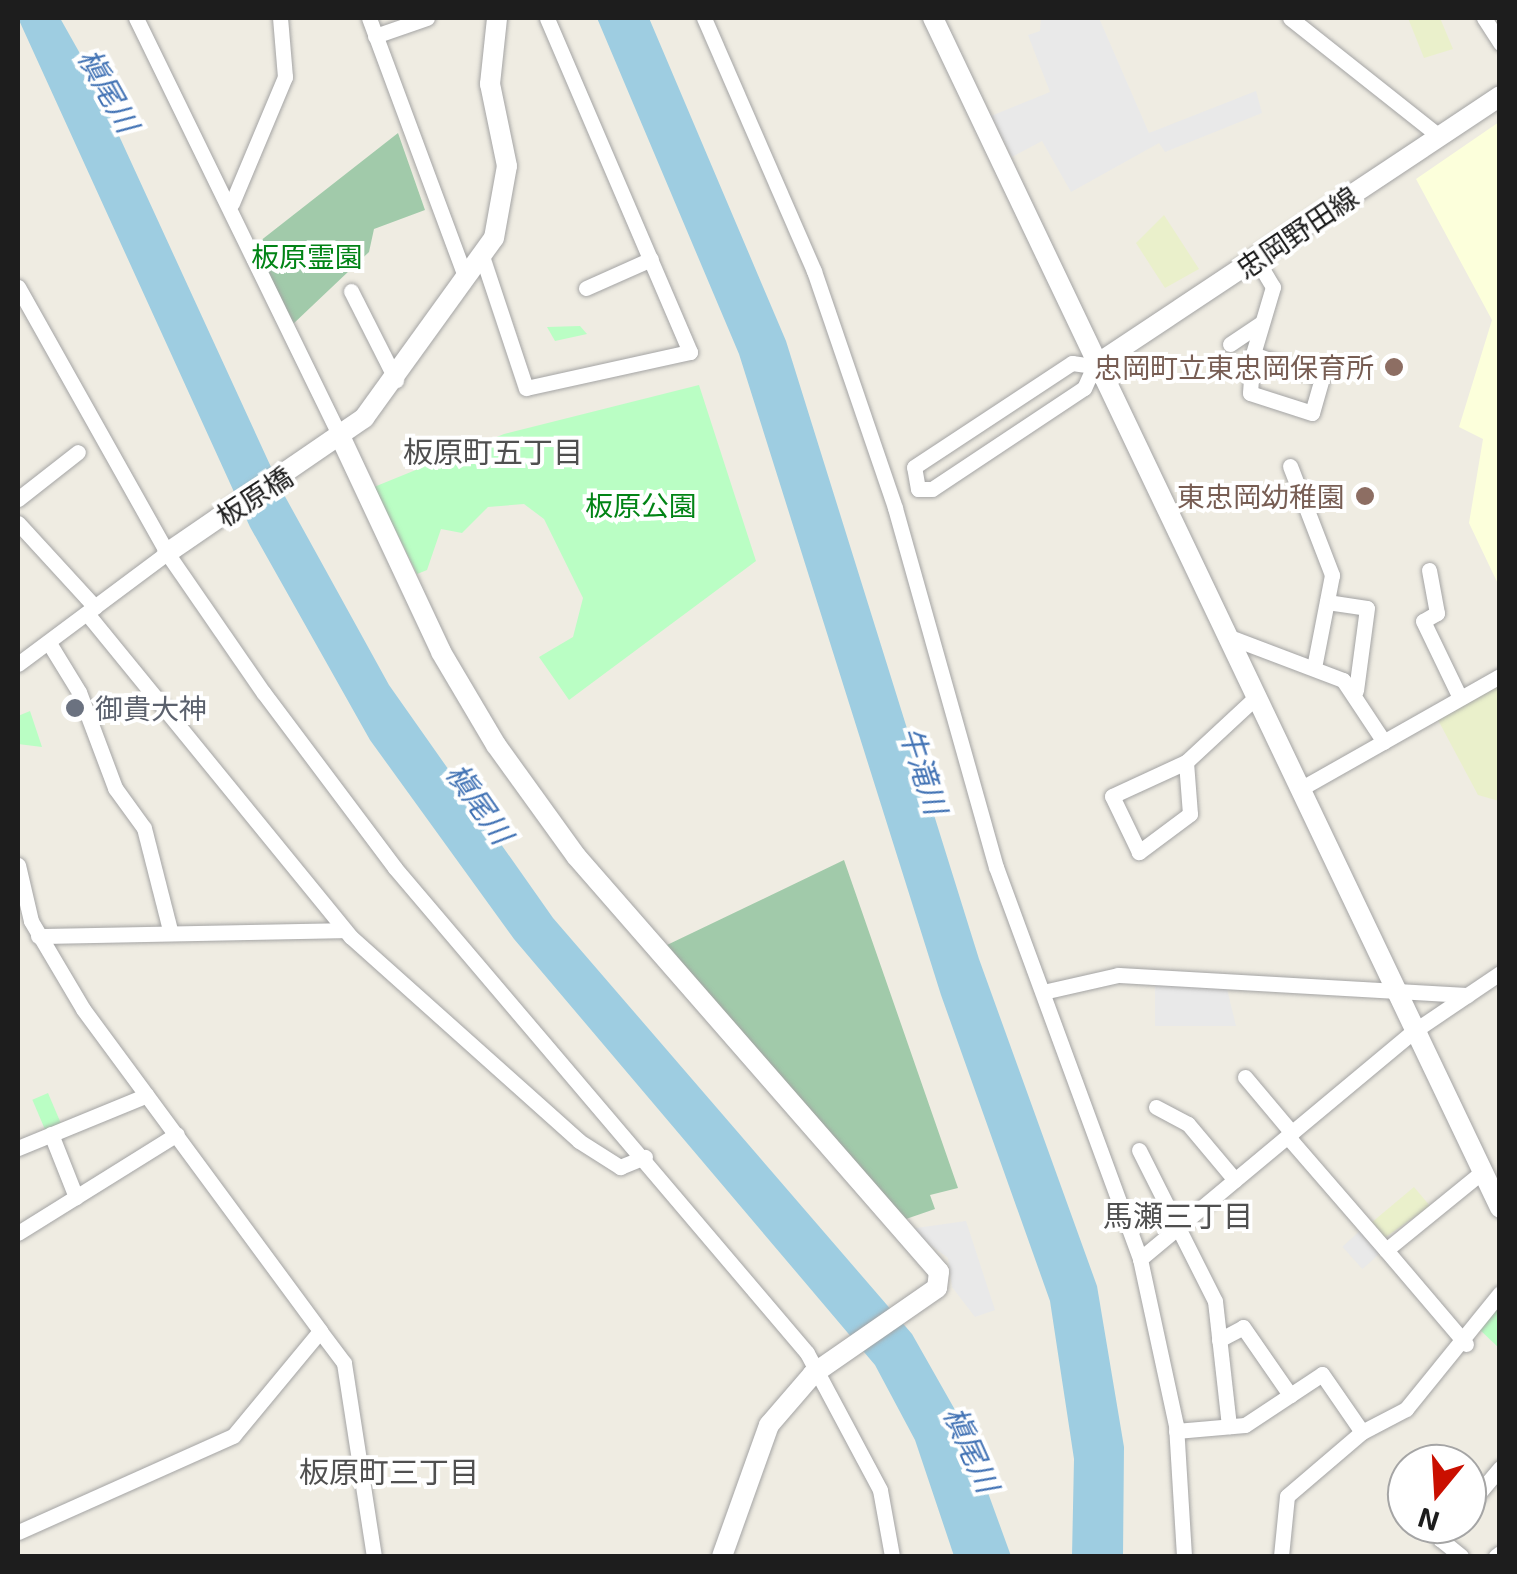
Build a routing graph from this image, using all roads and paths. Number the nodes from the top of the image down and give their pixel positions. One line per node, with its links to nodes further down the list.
1 (136, 18): 15 (street)
2 (280, 18): 15 (street)
3 (368, 18): 11 (street)
4 (427, 18): 11 (street)
5 (497, 18): 16 (street, 板原橋)
6 (546, 18): 17 (street)
7 (704, 18): 53 (street)
8 (933, 18): 26 (street)
9 (1290, 18): 14 (street)
10 (1484, 18): 12 (street)
11 (375, 36): 19 (street)
12 (1500, 43)
13 (1498, 100): 14 (street, 忠岡野田線)
14 (1440, 137): 18 (street, 忠岡野田線)
15 (232, 203): 28 (street)
16 (482, 256): 17 (street); 19 (street, 板原橋)
17 (651, 259): 20 (street)
18 (1256, 259): 23 (street); 26 (street, 忠岡野田線)
19 (466, 279): 27 (street, 板原橋)
20 (586, 288)
21 (20, 297): 33 (street)
22 (360, 298): 27 (street)
23 (1261, 323): 24 (street); 25 (street)
24 (1230, 344)
25 (1253, 354): 25 (street)
26 (1094, 366): 26 (street); 37 (street)
27 (396, 380): 28 (street, 板原橋)
28 (340, 436): 33 (street, 板原橋); 78 (street)
29 (78, 452): 31 (street)
30 (1290, 466): 35 (street)
31 (18, 500)
32 (18, 524): 36 (street)
33 (167, 553): 36 (street); 65 (street)
34 (1429, 570): 44 (street)
35 (1328, 602): 40 (street); 42 (street)
36 (92, 611): 38 (street); 50 (street)
37 (1227, 636): 40 (street); 43 (street)
38 (49, 643): 39 (street); 49 (street)
39 (18, 664)
40 (1314, 668): 42 (street)
41 (1500, 676): 44 (street)
42 (1356, 690): 45 (street)
43 (1256, 696): 46 (street); 47 (street)
44 (1460, 698): 45 (street)
45 (1384, 742): 47 (street)
46 (1186, 762): 46 (street)
47 (1300, 790): 55 (street)
48 (18, 864): 51 (street)
49 (170, 930): 50 (street); 51 (street)
50 (344, 930): 65 (street)
51 (38, 936): 58 (street)
52 (1500, 973): 54 (street)
53 (1043, 992): 55 (street); 73 (street)
54 (1468, 995): 55 (street); 56 (street)
55 (1398, 998): 56 (street)
56 (1414, 1032): 62 (street); 66 (street)
57 (1244, 1077): 62 (street)
58 (147, 1095): 60 (street); 61 (street)
59 (1156, 1107): 67 (street)
60 (51, 1134): 63 (street); 68 (street)
61 (177, 1134): 68 (street); 75 (street)
62 (1290, 1135): 67 (street); 72 (street)
63 (18, 1148)
64 (1138, 1150): 70 (street)
65 (645, 1157): 78 (street)
66 (1482, 1172): 69 (street); 72 (street)
67 (1235, 1180): 70 (street)
68 (76, 1196): 71 (street)
69 (1500, 1208)
70 (1172, 1232): 73 (street); 76 (street)
71 (18, 1233)
72 (1386, 1250): 77 (street)
73 (1140, 1259): 81 (street)
74 (1500, 1292): 77 (street)
75 (320, 1331): 83 (street); 84 (street)
76 (1219, 1340): 79 (street); 80 (street)
77 (1466, 1344): 82 (street)
78 (818, 1370): 85 (street); 86 (street)
79 (1290, 1395): 80 (street); 82 (street)
80 (1229, 1426): 81 (street)
81 (1176, 1431): 87 (street)
82 (1362, 1432): 88 (street)
83 (18, 1532)
84 (374, 1556)
85 (722, 1556)
86 (892, 1556)
87 (1184, 1556)
88 (1281, 1556)

